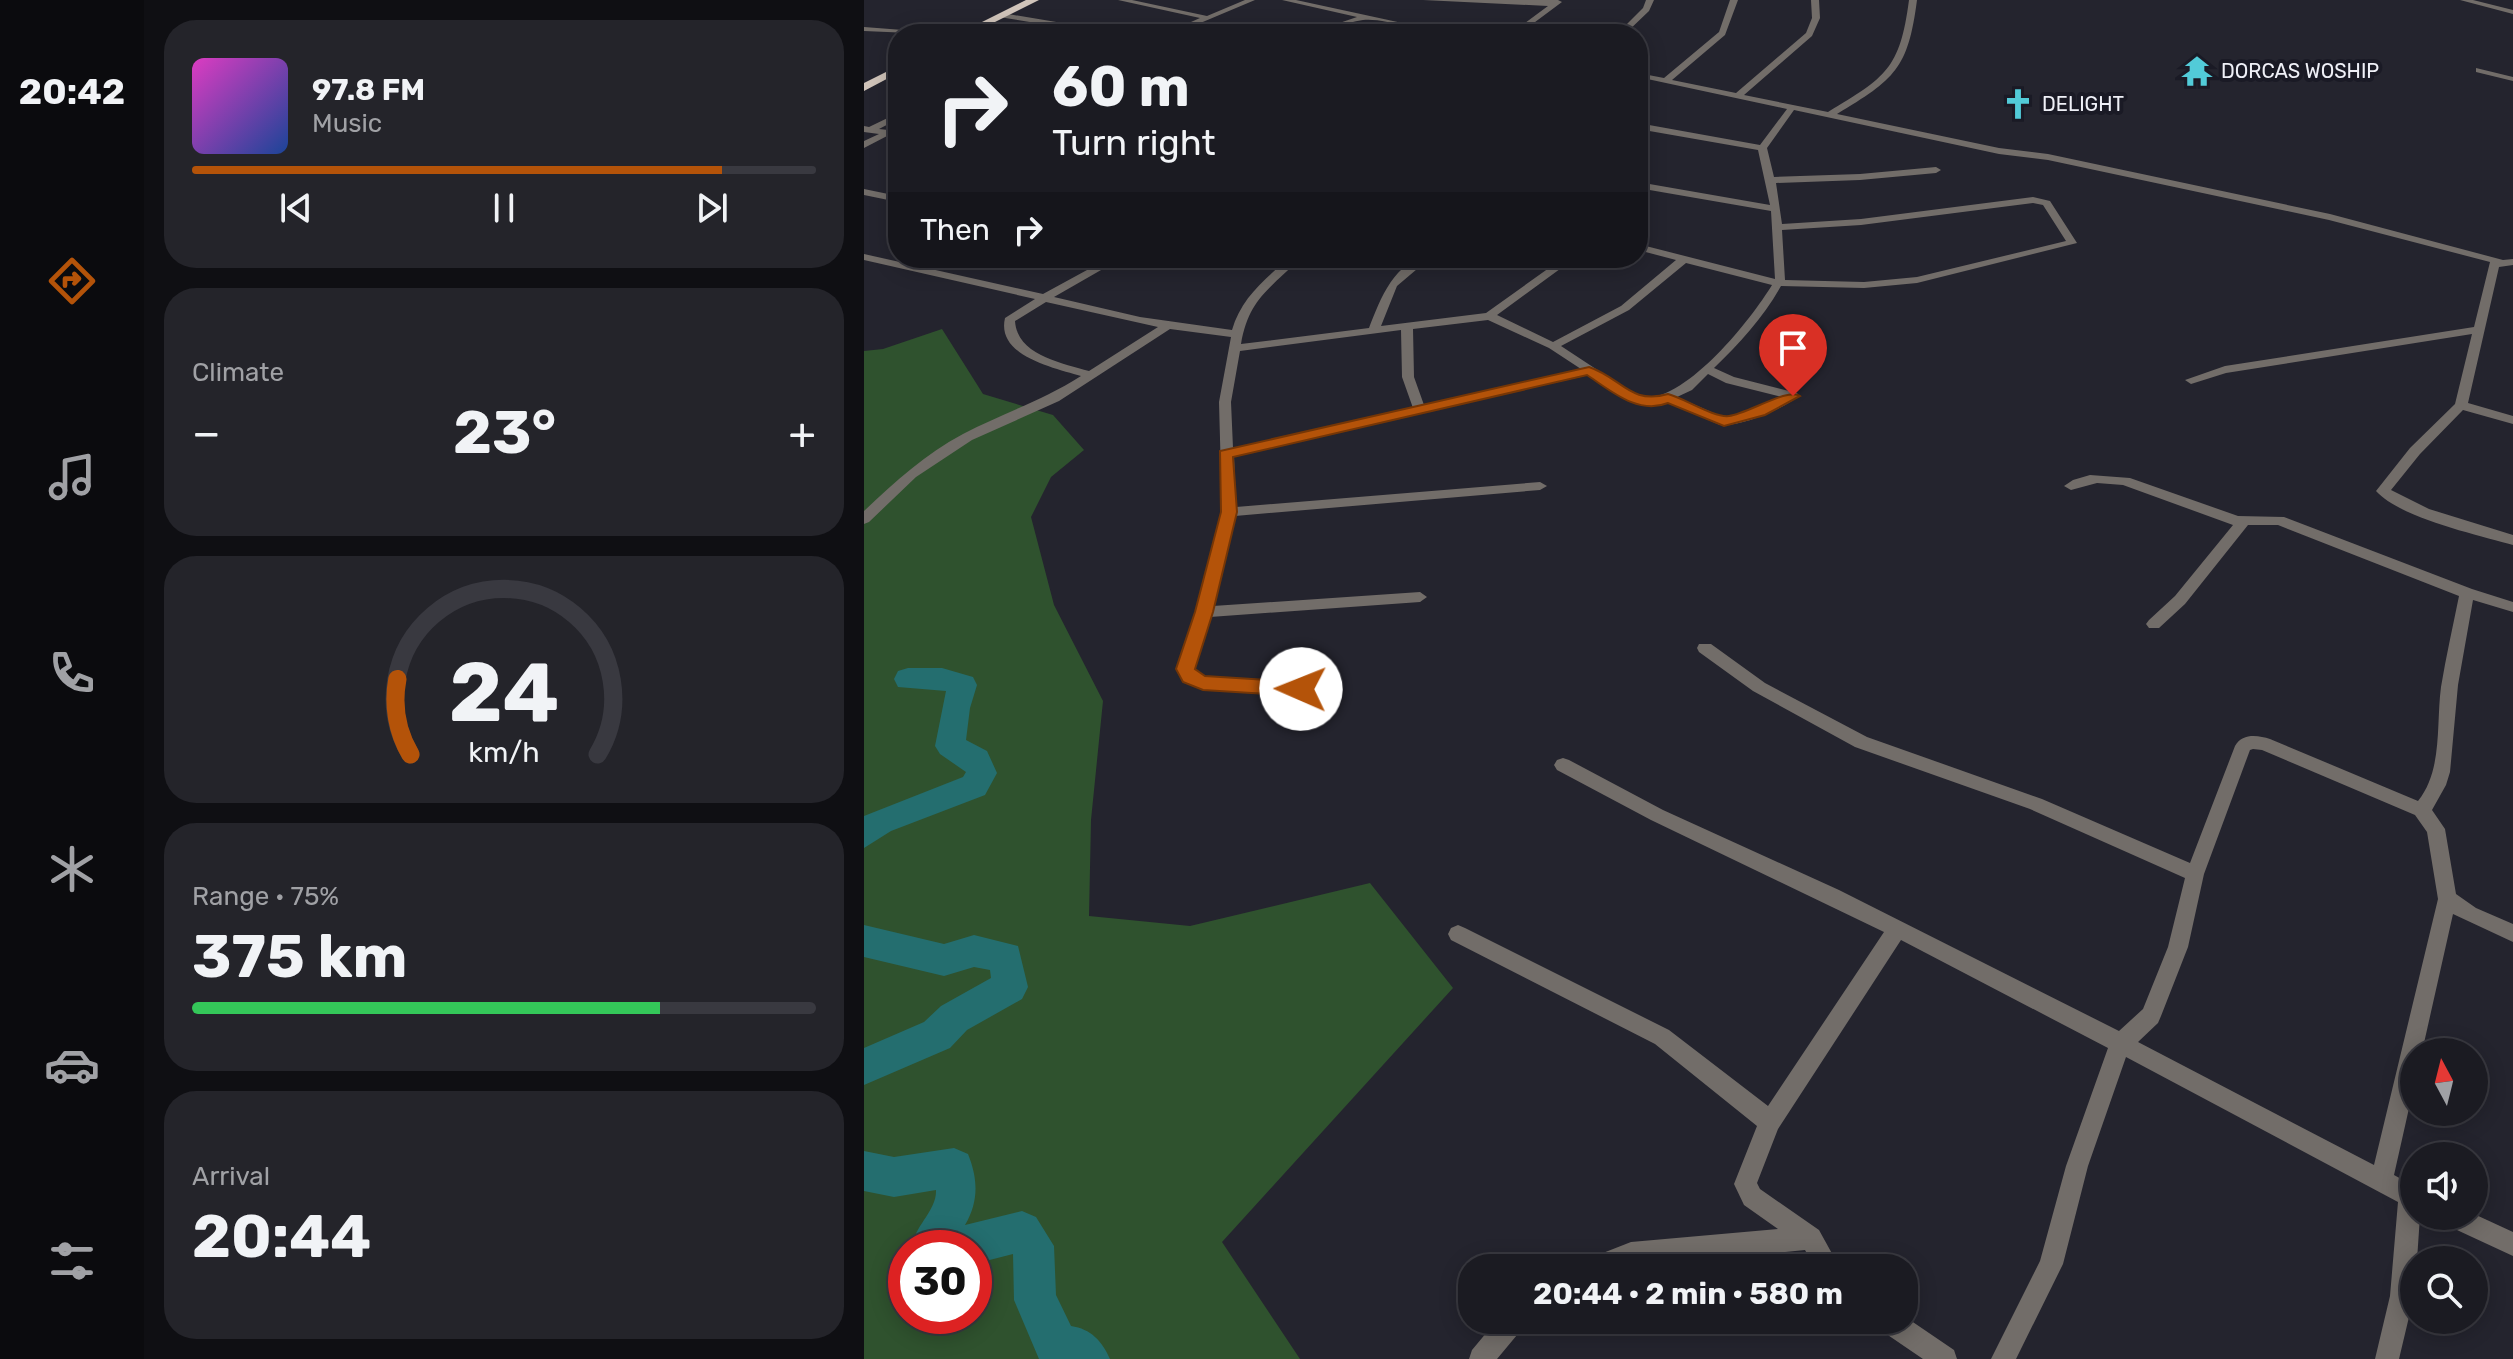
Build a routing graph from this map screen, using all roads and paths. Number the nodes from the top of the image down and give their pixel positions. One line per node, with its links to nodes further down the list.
1 (1025, 0): 20 (highway)
2 (1034, 0): 16 (highway)
3 (1122, 0): 18 (street)
4 (1251, 0): 18 (street)
5 (1286, 0): 14 (street)
6 (1321, 0): 14 (street)
7 (1427, 0): 13 (street)
8 (1650, 0): 28 (street)
9 (1734, 0): 35 (street)
10 (1815, 0): 37 (street)
11 (1913, 0): 39 (street)
12 (2464, 0): 15 (street)
13 (1558, 2): 27 (street)
14 (1312, 5): 17 (street)
15 (2513, 12)
16 (1002, 15): 21 (highway); 22 (street)
17 (1366, 16): 19 (street); 24 (street)
18 (1208, 18): 23 (street)
19 (1383, 20): 25 (street); 26 (street)
20 (975, 24)
21 (984, 24)
22 (1062, 24)
23 (1193, 24)
24 (1342, 24)
25 (1370, 24)
26 (1401, 24)
27 (1528, 24)
28 (1631, 24)
29 (864, 29): 30 (street)
30 (888, 31)
31 (2479, 70): 34 (street)
32 (888, 72): 36 (highway)
33 (1648, 77): 35 (street)
34 (2513, 79)
35 (1666, 81): 37 (street)
36 (864, 85)
37 (1737, 97): 38 (street)
38 (1792, 108): 39 (street); 46 (street)
39 (1830, 115): 57 (street)
40 (888, 121): 42 (street)
41 (1648, 128): 46 (street)
42 (867, 130): 43 (street)
43 (888, 132)
44 (888, 135): 45 (street)
45 (864, 145)
46 (1762, 148): 48 (street)
47 (1936, 170): 48 (street)
48 (1771, 180): 52 (street)
49 (1648, 187): 52 (street)
50 (864, 192): 51 (street)
51 (888, 197)
52 (1775, 209): 53 (street)
53 (1776, 227): 65 (street); 65 (street)
54 (1648, 250): 56 (street)
55 (864, 257): 58 (street)
56 (1684, 259): 65 (street); 73 (street)
57 (2499, 261): 59 (street); 70 (street)
58 (888, 262)
59 (2513, 262)
60 (913, 268): 66 (street)
61 (1099, 268): 66 (street)
62 (1283, 268): 72 (street)
63 (1413, 268): 71 (street)
64 (1556, 268): 67 (street)
65 (1777, 283): 75 (street)
66 (1045, 298): 68 (street); 77 (street)
67 (1489, 316): 69 (street); 73 (street)
68 (1166, 327): 72 (street); 77 (street)
69 (1407, 328): 71 (street); 81 (street)
70 (2477, 330): 78 (street); 80 (street)
71 (1373, 332): 74 (street)
72 (1237, 334): 74 (street)
73 (1553, 346): 76 (street)
74 (1236, 348): 83 (street)
75 (1708, 370): 79 (street); 79 (street)
76 (1589, 371): 79 (street); 81 (street)
77 (1091, 375): 87 (street)
78 (2191, 380)
79 (1668, 398)
80 (2461, 405): 82 (street); 89 (street)
81 (1420, 411): 83 (street)
82 (2513, 420)
83 (1226, 454): 86 (street)
84 (1540, 486): 86 (street)
85 (2071, 486): 88 (street)
86 (1229, 512): 93 (street)
87 (864, 519)
88 (2244, 521): 90 (street); 94 (street)
89 (2513, 540)
90 (2467, 593): 92 (street); 98 (street)
91 (1420, 597): 93 (street)
92 (2513, 607)
93 (1204, 612): 96 (street)
94 (2154, 624)
95 (1705, 648): 99 (street)
96 (1301, 689)
97 (1563, 765): 101 (street)
98 (2421, 810): 99 (street); 100 (street)
99 (2195, 874): 104 (street)
100 (2447, 899): 102 (street); 106 (street)
101 (1897, 929): 104 (street); 105 (street)
102 (2513, 933)
103 (1458, 934): 105 (street)
104 (2120, 1044): 106 (street); 118 (street)
105 (1770, 1122): 110 (street)
106 (2381, 1181): 107 (street)
107 (2400, 1191)
108 (2409, 1230): 119 (street)
109 (2482, 1230): 111 (street)
110 (1811, 1238): 112 (street); 113 (street)
111 (2513, 1244)
112 (1631, 1254)
113 (1820, 1254)
114 (1502, 1334): 116 (street)
115 (1908, 1334): 117 (street)
116 (1481, 1359)
117 (1945, 1359)
118 (2003, 1359)
119 (2387, 1359)

